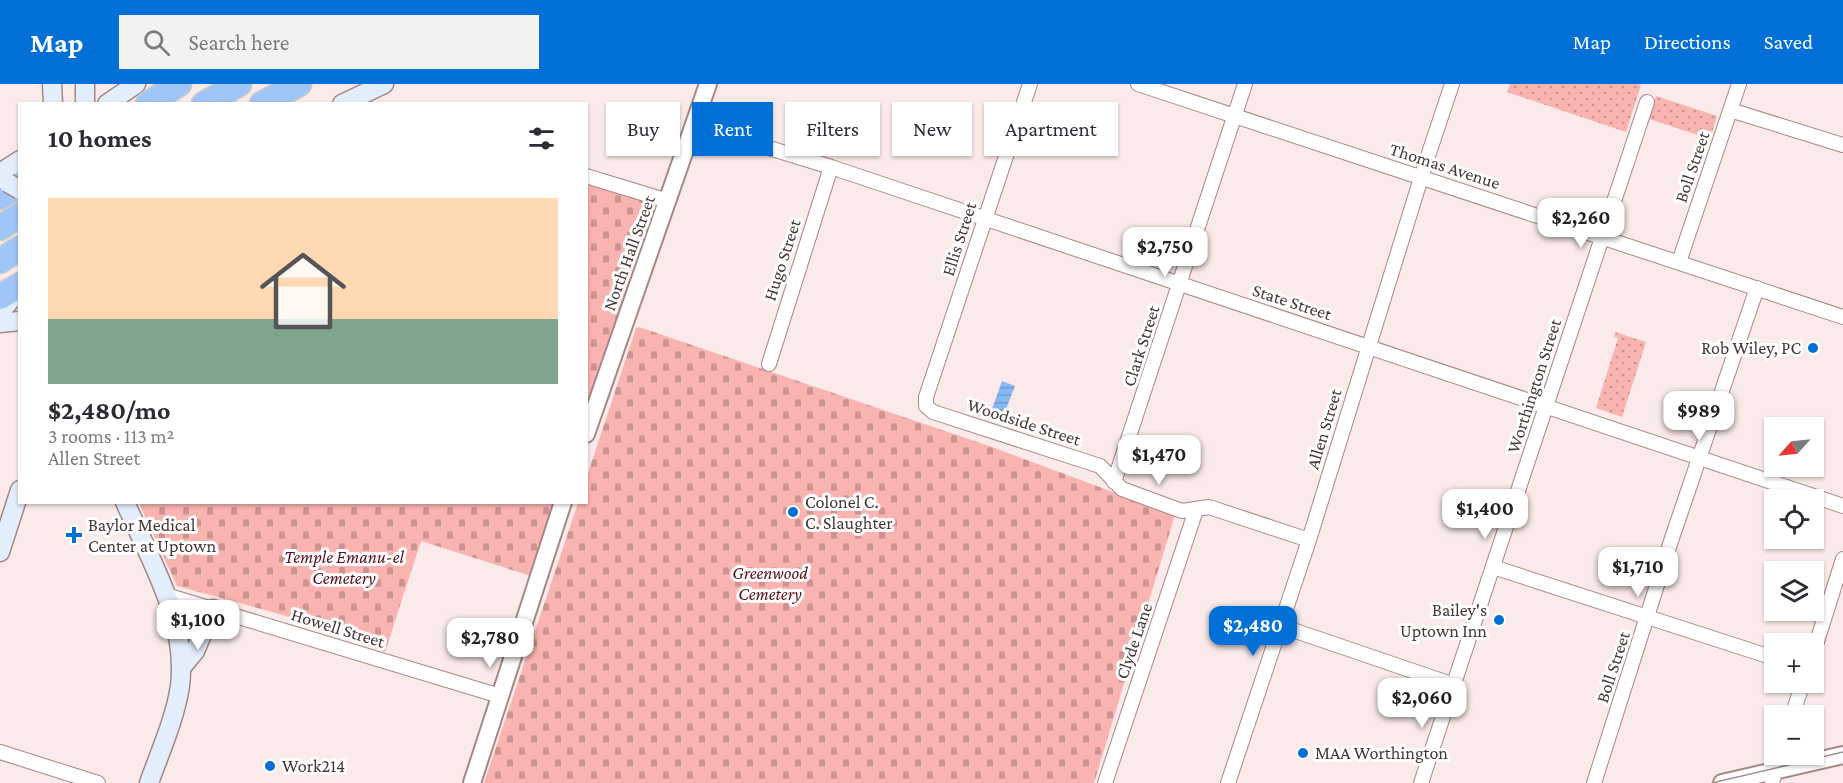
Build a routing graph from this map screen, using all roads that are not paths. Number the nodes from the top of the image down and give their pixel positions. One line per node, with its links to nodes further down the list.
1 (52, 84): 15 (main road)
2 (85, 84): 16 (main road)
3 (179, 84): 18 (highway)
4 (239, 84): 19 (highway)
5 (299, 84): 20 (highway)
6 (306, 84): 21 (highway)
7 (384, 84): 22 (main road)
8 (708, 84): 23 (street, North Hall Street)
9 (1030, 84): 37 (street, Ellis Street)
10 (1138, 84): 26 (street, Thomas Avenue)
11 (1245, 84): 26 (street, Clark Street)
12 (1452, 84): 33 (street, Allen Street)
13 (1739, 84): 25 (street, Boll Street)
14 (125, 94): 17 (main road)
15 (53, 102)
16 (85, 102)
17 (111, 102)
18 (151, 102)
19 (208, 102)
20 (266, 102)
21 (295, 102)
22 (346, 102)
23 (702, 102)
24 (1647, 102): 39 (street, Worthington Street)
25 (1730, 110): 28 (street); 42 (street, Boll Street)
26 (1234, 116): 33 (street, Thomas Avenue); 43 (street, Clark Street)
27 (692, 130): 35 (street, North Hall Street)
28 (1843, 145)
29 (773, 149): 31 (street, State Street)
30 (18, 164): 34 (main road)
31 (831, 167): 37 (street, State Street); 54 (street, Hugo Street)
32 (588, 177): 35 (street)
33 (1421, 178): 39 (street, Thomas Avenue); 53 (street, Allen Street)
34 (8, 185)
35 (668, 201): 57 (street, North Hall Street)
36 (18, 216): 38 (highway)
37 (985, 219): 43 (street, State Street); 55 (street, Ellis Street)
38 (0, 228)
39 (1602, 237): 42 (street, Thomas Avenue); 56 (street, Worthington Street)
40 (18, 249): 41 (highway)
41 (0, 261)
42 (1678, 262): 45 (street, Thomas Avenue)
43 (1180, 284): 53 (street, State Street); 59 (street, Clark Street)
44 (18, 286): 47 (highway)
45 (1757, 288): 50 (street, Thomas Avenue); 58 (street, Boll Street)
46 (18, 292): 49 (main road)
47 (0, 297)
48 (18, 303): 49 (main road)
49 (0, 315)
50 (1843, 317)
51 (18, 321): 52 (main road)
52 (0, 323)
53 (1369, 346): 56 (street, State Street); 65 (street, Allen Street)
54 (769, 364)
55 (926, 406): 59 (street, Woodside Street)
56 (1546, 406): 58 (street, State Street); 68 (street, Worthington Street)
57 (588, 428)
58 (1699, 458): 63 (street, State Street); 71 (street, Boll Street)
59 (1114, 482): 64 (street, Woodside Street)
60 (18, 496): 66 (main road)
61 (126, 504): 69 (main road)
62 (562, 504): 77 (street)
63 (1843, 506)
64 (1196, 510): 65 (street, Woodside Street); 84 (street, Clyde Lane)
65 (1309, 540): 72 (street, Allen Street)
66 (0, 552)
67 (1843, 559): 73 (street)
68 (1493, 567): 71 (street); 76 (street, Worthington Street)
69 (166, 595): 70 (street, Howell Street); 75 (main road)
70 (213, 609): 75 (main road); 77 (street, Howell Street)
71 (1648, 617): 74 (street); 87 (street, Boll Street)
72 (1281, 626): 76 (street); 85 (street, Allen Street)
73 (1820, 633)
74 (1764, 655)
75 (181, 668): 82 (main road)
76 (1454, 685): 86 (street, Worthington Street)
77 (500, 696): 83 (street)
78 (0, 752): 81 (street)
79 (1843, 755): 80 (street)
80 (1776, 769): 88 (street)
81 (98, 783)
82 (149, 783)
83 (472, 783)
84 (1105, 783)
85 (1228, 783)
86 (1421, 783)
87 (1594, 783)
88 (1722, 783)

